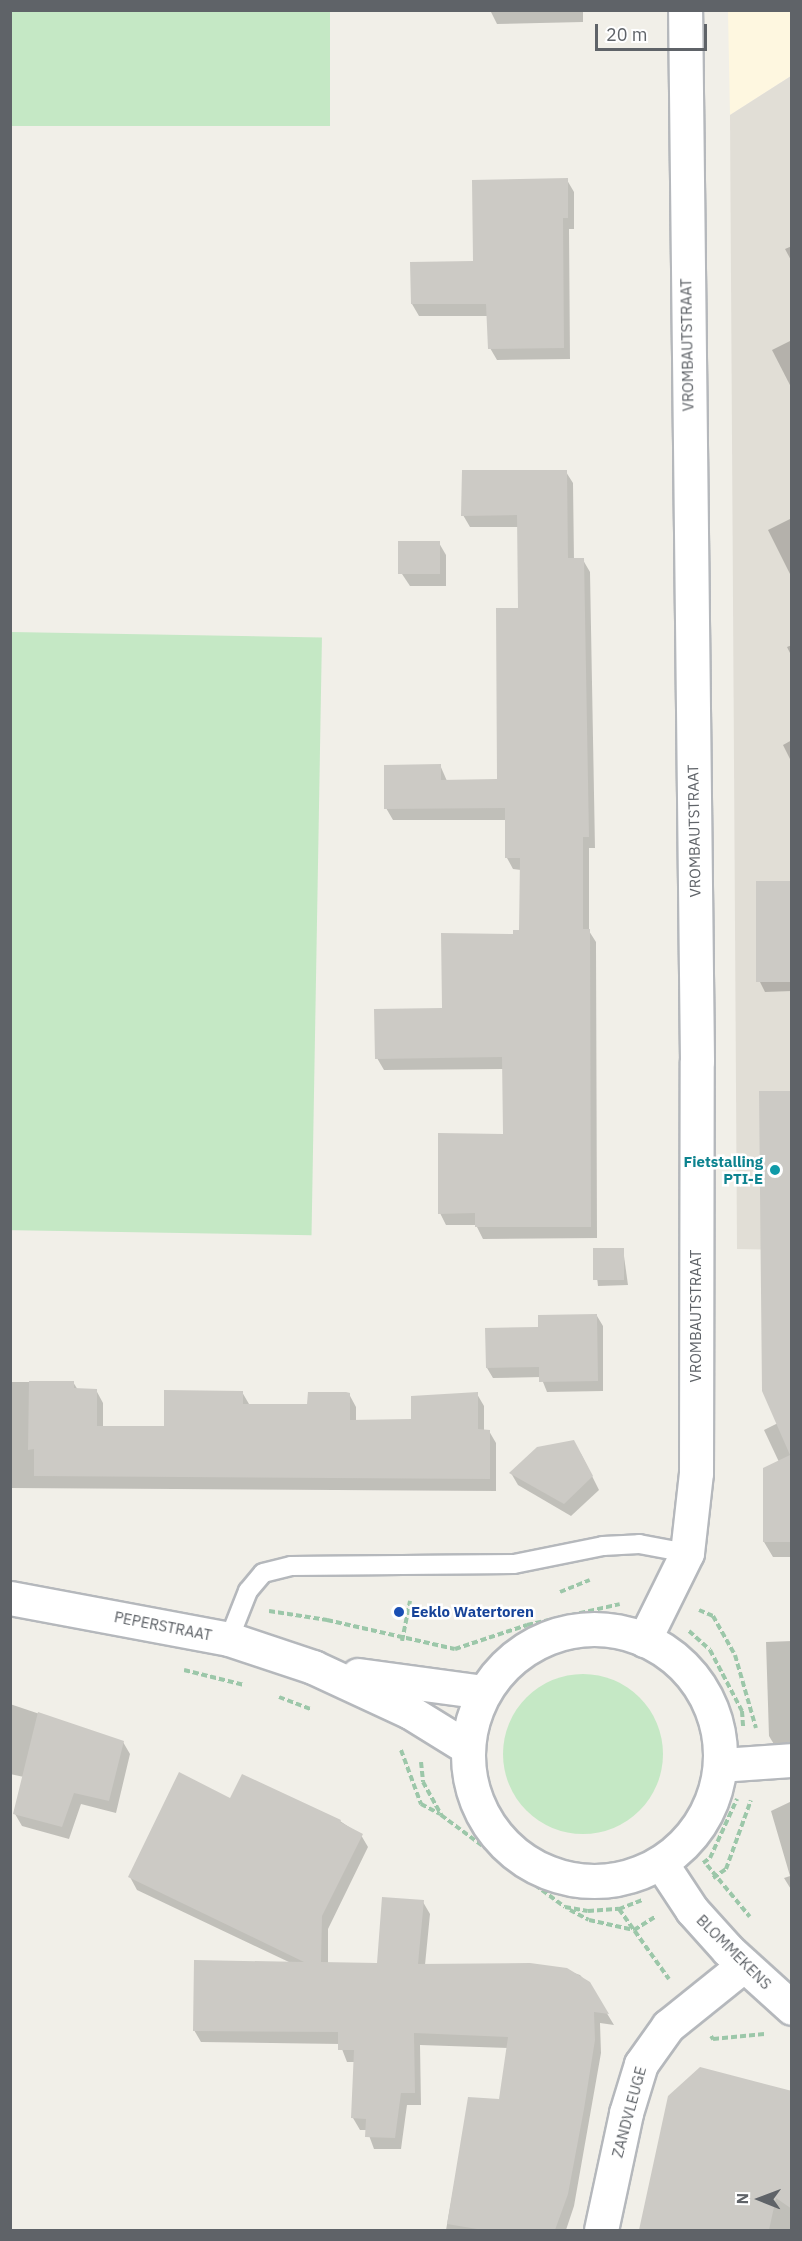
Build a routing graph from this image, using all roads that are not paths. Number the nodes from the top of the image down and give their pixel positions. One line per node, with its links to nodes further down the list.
1 (685, 10): 2 (street, VROMBAUTSTRAAT)
2 (687, 1553): 4 (lane); 5 (street, VROMBAUTSTRAAT)
3 (10, 1598): 4 (street, PEPERSTRAAT)
4 (229, 1639): 6 (street, PEPERSTRAAT)
5 (644, 1640): 7 (street); 10 (street)
6 (313, 1667): 7 (street, PEPERSTRAAT); 8 (street, PEPERSTRAAT)
7 (484, 1692): 8 (street)
8 (468, 1749): 11 (street)
9 (792, 1760): 10 (street)
10 (733, 1764): 11 (street)
11 (661, 1863): 12 (street, BLOMMEKENS)
12 (744, 1965): 13 (street, BLOMMEKENS); 14 (street, ZANDVLEUGE)
13 (792, 2008)
14 (601, 2230)

